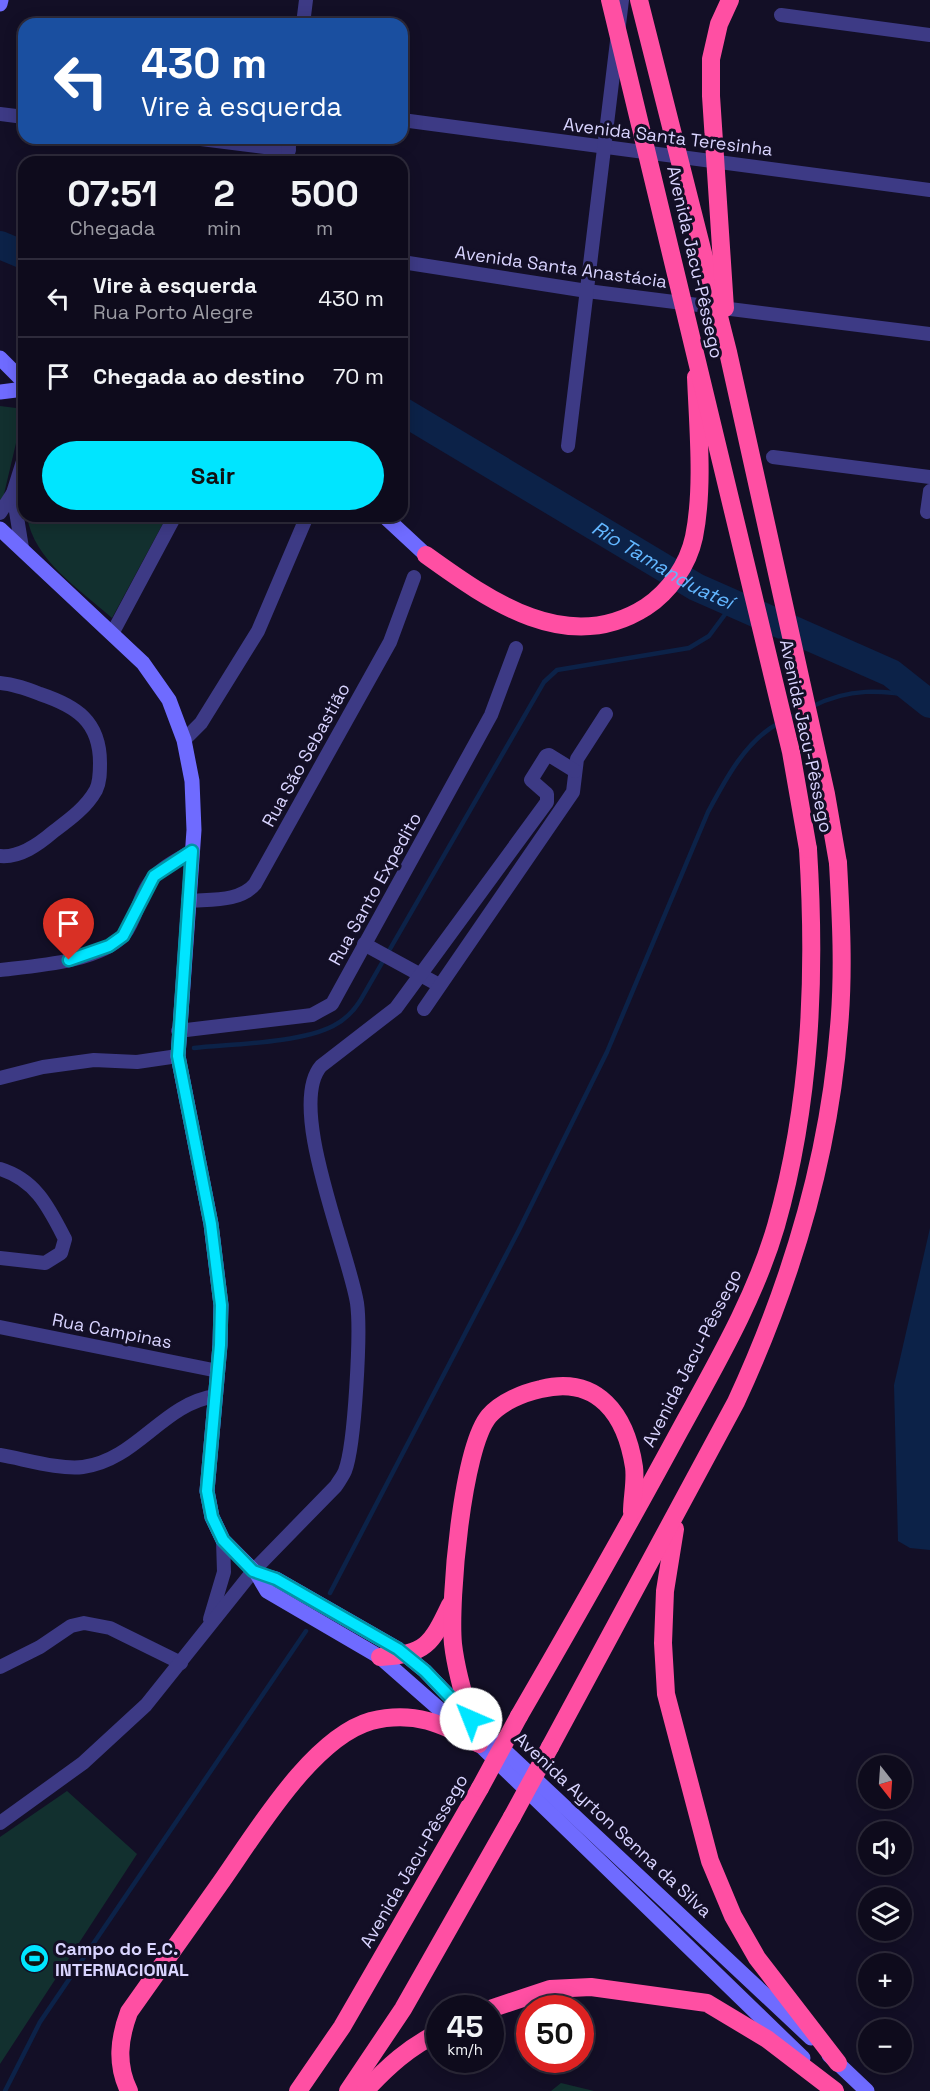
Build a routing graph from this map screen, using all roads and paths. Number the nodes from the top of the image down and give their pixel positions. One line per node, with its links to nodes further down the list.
1 (1, 0): 7 (main road)
2 (306, 0): 9 (street)
3 (610, 0): 22 (highway, Avenida Jacu-Pêssego, bridge)
4 (622, 0): 15 (street)
5 (639, 0): 21 (highway, Avenida Jacu-Pêssego, bridge)
6 (730, 0): 21 (highway, bridge)
7 (0, 4)
8 (781, 15): 10 (street)
9 (304, 18)
10 (930, 35)
11 (0, 114): 12 (street)
12 (18, 116)
13 (408, 121): 15 (street, Avenida Santa Teresinha)
14 (241, 144): 16 (street)
15 (604, 147): 17 (street, Avenida Santa Teresinha); 19 (street)
16 (289, 150)
17 (930, 190)
18 (408, 263): 19 (street, Avenida Santa Anastácia)
19 (587, 291): 20 (street, Avenida Santa Anastácia); 27 (street)
20 (930, 334)
21 (728, 352): 68 (highway, Avenida Jacu-Pêssego, bridge)
22 (695, 353): 42 (highway, bridge); 69 (highway, Avenida Jacu-Pêssego, bridge)
23 (0, 358): 24 (main road)
24 (18, 376)
25 (18, 390): 26 (main road)
26 (0, 392)
27 (568, 446)
28 (773, 457): 29 (street)
29 (930, 477)
30 (18, 481): 32 (street)
31 (930, 491): 33 (street)
32 (14, 493): 34 (street); 35 (street)
33 (927, 512)
34 (0, 513)
35 (18, 520)
36 (18, 522): 41 (street)
37 (172, 522): 44 (street)
38 (304, 522): 49 (street)
39 (390, 522): 42 (main road)
40 (0, 529): 41 (main road, Avenida Ayrton Senna da Silva)
41 (22, 548): 44 (main road, Avenida Ayrton Senna da Silva)
42 (426, 555)
43 (414, 577): 53 (street, Rua São Sebastião)
44 (113, 632): 49 (main road, Avenida Ayrton Senna da Silva)
45 (516, 648): 54 (street, Rua Santo Expedito)
46 (5, 683): 47 (street); 52 (street)
47 (0, 694)
48 (606, 714): 50 (street)
49 (184, 740): 51 (main road, Avenida Ayrton Senna da Silva)
50 (575, 771): 56 (street); 57 (street)
51 (192, 851): 53 (main road, Avenida Ayrton Senna da Silva); 55 (street)
52 (0, 856)
53 (188, 901): 59 (main road, Avenida Ayrton Senna da Silva)
54 (364, 944): 56 (street); 59 (street, Rua Santo Expedito)
55 (0, 970)
56 (420, 976): 57 (street); 71 (street)
57 (439, 985): 58 (street)
58 (424, 1009)
59 (178, 1031): 60 (main road, Avenida Ayrton Senna da Silva)
60 (178, 1056): 61 (street); 65 (main road, Avenida Ayrton Senna da Silva)
61 (0, 1078)
62 (0, 1169): 63 (street)
63 (0, 1258)
64 (0, 1327): 65 (street, Rua Campinas)
65 (218, 1371): 66 (main road, Avenida Ayrton Senna da Silva)
66 (216, 1396): 67 (street); 70 (main road, Avenida Ayrton Senna da Silva)
67 (0, 1455)
68 (677, 1516): 83 (highway); 86 (highway, Avenida Jacu-Pêssego, bridge)
69 (631, 1519): 72 (highway); 85 (highway, Avenida Jacu-Pêssego, bridge)
70 (223, 1540): 71 (main road, Avenida Ayrton Senna da Silva); 73 (street)
71 (255, 1573): 73 (street); 74 (main road, Avenida Ayrton Senna da Silva); 75 (main road, Avenida Ayrton Senna da Silva)
72 (454, 1595): 74 (highway); 78 (highway)
73 (205, 1632): 76 (street)
74 (407, 1656): 75 (highway); 78 (main road, Avenida Ayrton Senna da Silva)
75 (380, 1657): 79 (main road, Avenida Ayrton Senna da Silva)
76 (180, 1663): 77 (street); 80 (street)
77 (0, 1667)
78 (471, 1719): 83 (main road, Avenida Ayrton Senna da Silva)
79 (479, 1744): 84 (highway); 88 (main road, Avenida Ayrton Senna da Silva)
80 (0, 1823)
81 (504, 2004): 88 (highway)
82 (426, 2038): 87 (highway)
83 (838, 2063): 89 (main road, Avenida Ayrton Senna da Silva)
84 (129, 2091)
85 (298, 2091)
86 (348, 2091)
87 (366, 2091)
88 (836, 2091)
89 (867, 2091)

